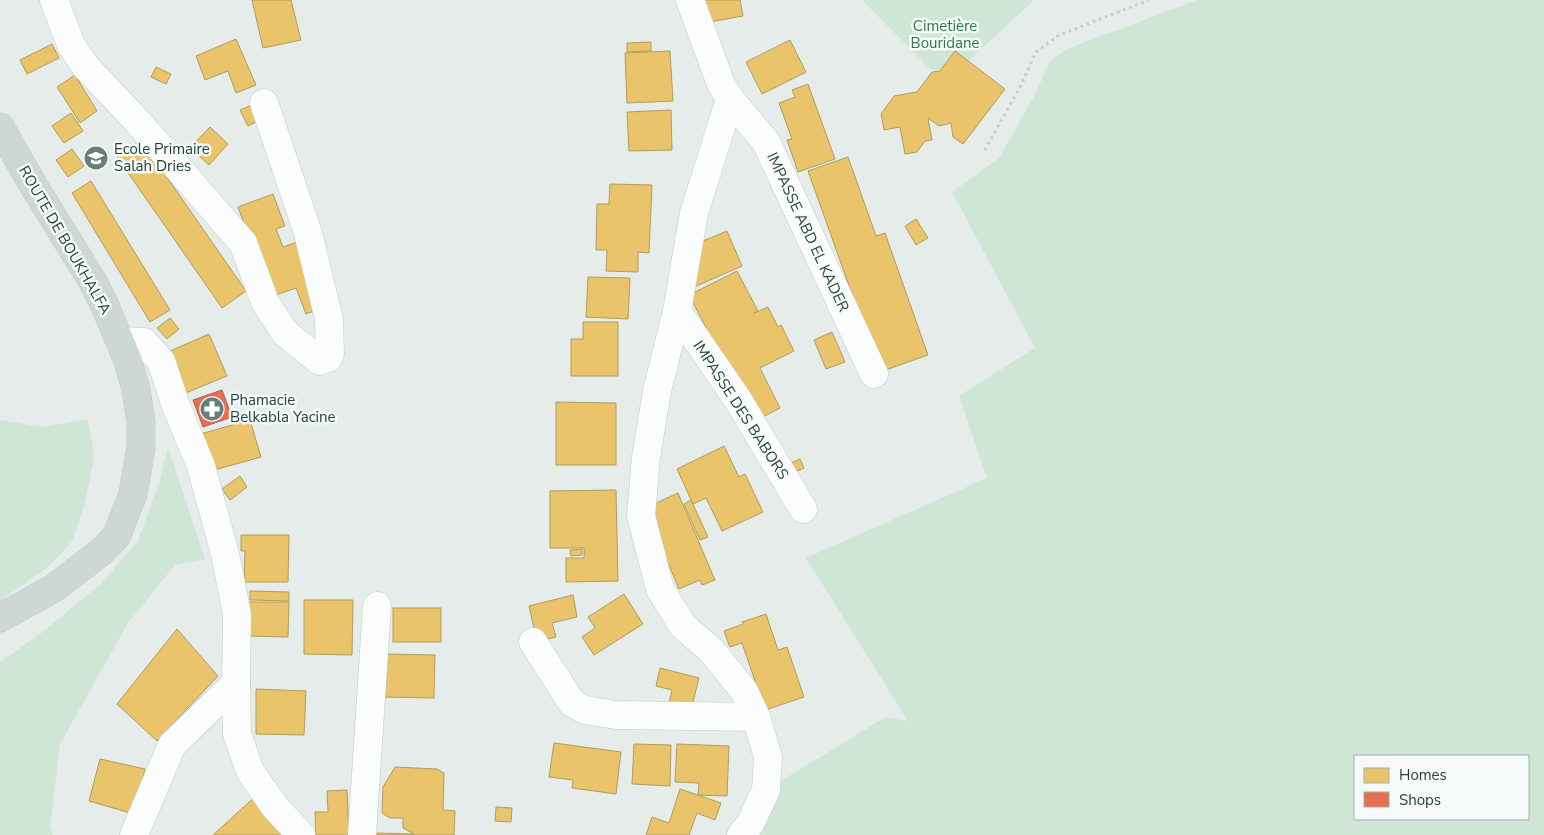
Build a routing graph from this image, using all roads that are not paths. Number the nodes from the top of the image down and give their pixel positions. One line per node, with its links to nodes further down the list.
1 (54, 0): 4 (street)
2 (690, 0): 3 (street, IMPASSE ABD EL KADER)
3 (730, 99): 6 (street); 8 (street, IMPASSE ABD EL KADER)
4 (264, 103)
5 (0, 127): 7 (main road, ROUTE DE BOUKHALFA)
6 (677, 311): 9 (street, IMPASSE DES BABORS); 14 (street)
7 (120, 341): 11 (main road, ROUTE DE BOUKHALFA); 13 (street)
8 (874, 374)
9 (804, 509)
10 (378, 606): 17 (street)
11 (0, 618)
12 (533, 642): 14 (street)
13 (236, 683): 15 (street); 16 (street)
14 (756, 717): 18 (street)
15 (134, 835)
16 (301, 835)
17 (362, 835)
18 (742, 835)

